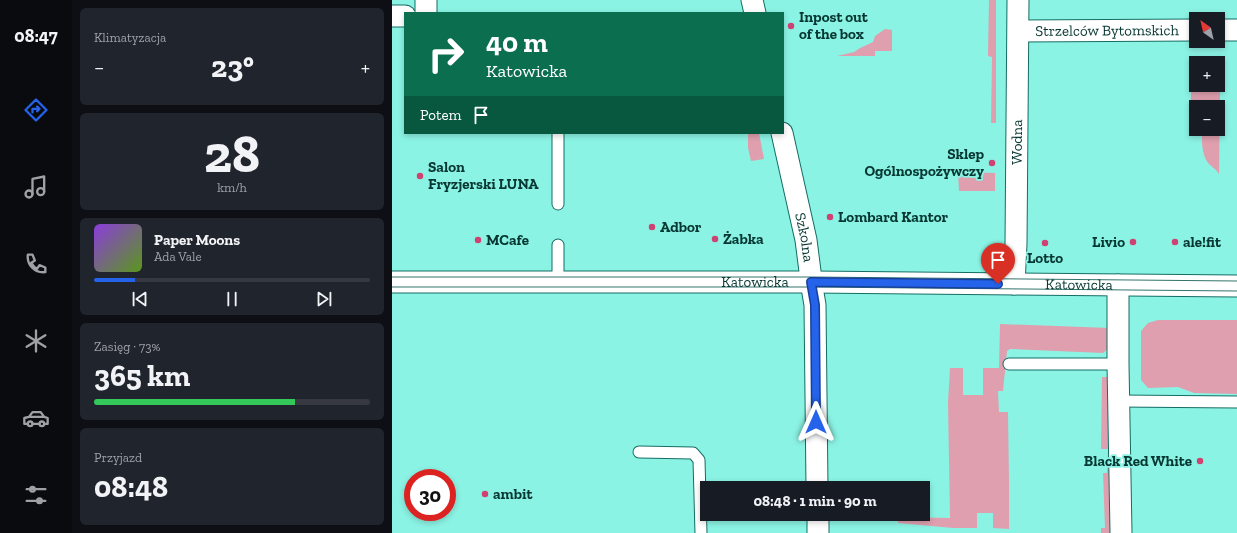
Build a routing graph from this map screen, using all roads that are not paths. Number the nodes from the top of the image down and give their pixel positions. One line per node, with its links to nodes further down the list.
1 (426, 0): 4 (street)
2 (752, 0): 5 (street)
3 (1018, 0): 8 (street, Wodna)
4 (426, 12)
5 (755, 12)
6 (392, 16): 7 (street)
7 (404, 16)
8 (1019, 30): 9 (street, Strzelców Bytomskich); 19 (street, Wodna)
9 (1189, 30)
10 (1225, 30): 11 (street)
11 (1237, 30)
12 (558, 134): 14 (lane)
13 (782, 134): 18 (street, Szkolna)
14 (558, 204)
15 (558, 245): 17 (lane)
16 (392, 282): 17 (street, Katowicka)
17 (558, 282): 18 (street, Katowicka)
18 (811, 282): 19 (street, Katowicka); 27 (street, Szkolna)
19 (1014, 284): 20 (street, Katowicka)
20 (1118, 284): 21 (street, Katowicka); 23 (street)
21 (1237, 286)
22 (1009, 364): 23 (lane)
23 (1118, 364): 24 (street)
24 (1119, 401): 25 (lane); 31 (street)
25 (1237, 402)
26 (639, 452): 29 (lane)
27 (817, 481)
28 (818, 521): 30 (street)
29 (701, 533)
30 (818, 533)
31 (1121, 533)

